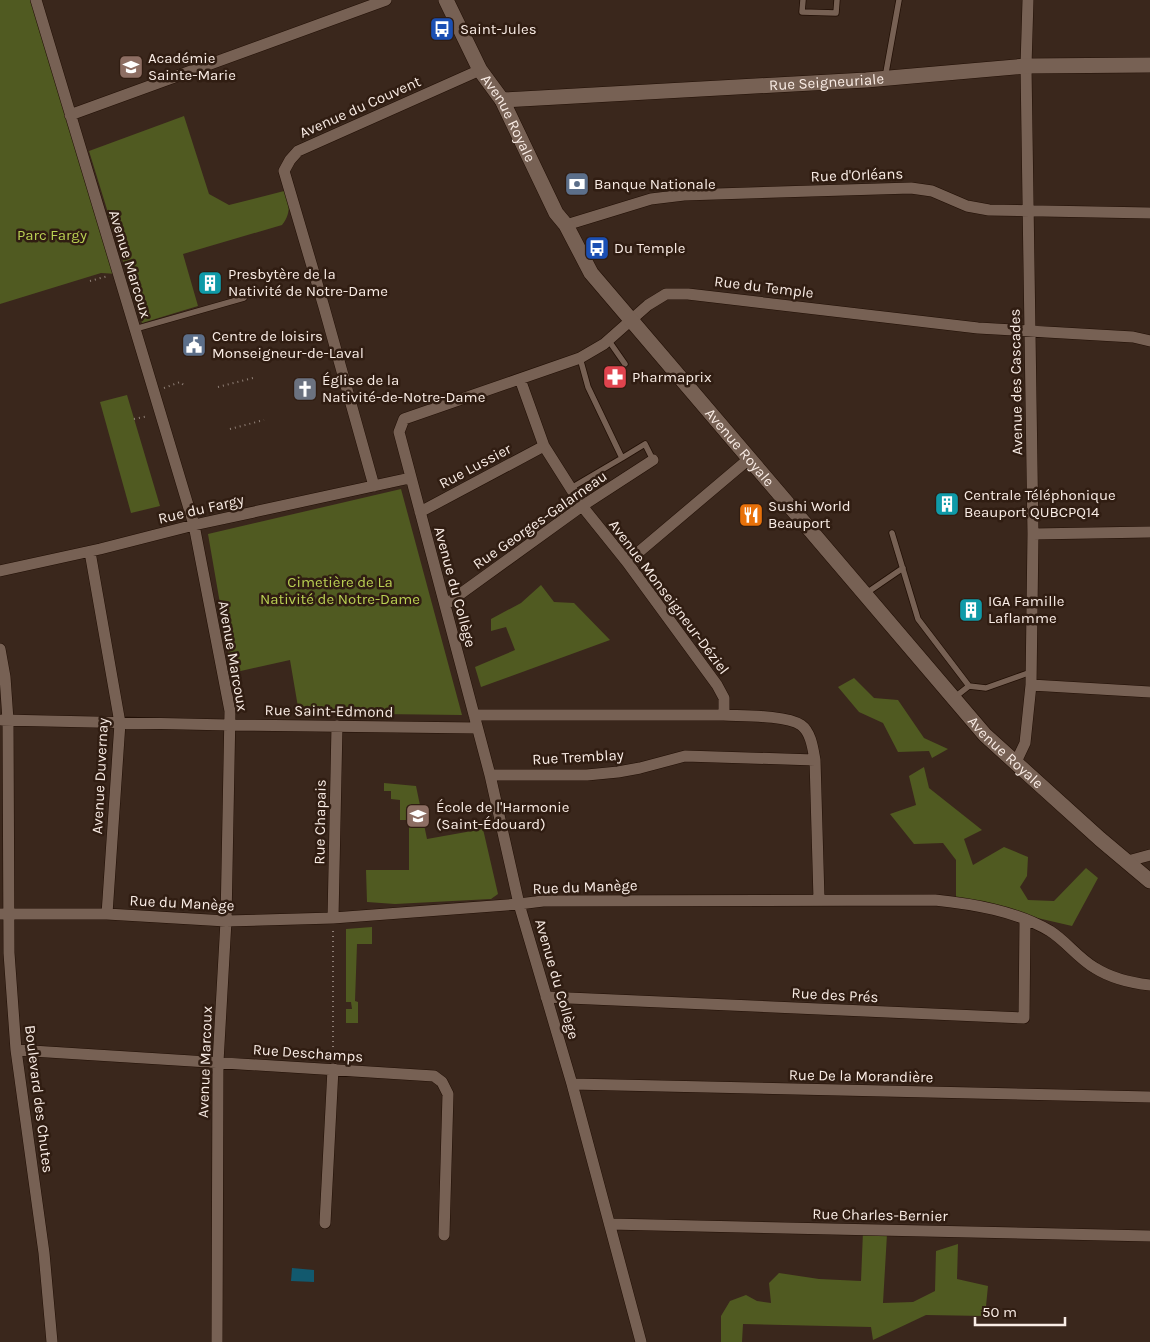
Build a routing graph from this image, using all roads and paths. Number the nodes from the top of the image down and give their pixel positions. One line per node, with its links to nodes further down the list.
1 (36, 0): 13 (street, Avenue Marcoux)
2 (386, 0): 13 (street)
3 (446, 0): 10 (main road, Avenue Royale)
4 (802, 0): 5 (lane)
5 (837, 0)
6 (899, 0): 11 (lane)
7 (1028, 0): 8 (street, Avenue des Cascades)
8 (1026, 66): 9 (main road, Rue Seigneuriale); 11 (main road, Rue Seigneuriale); 14 (street, Avenue des Cascades)
9 (1150, 66)
10 (480, 70): 12 (main road, Avenue Royale); 42 (street, Avenue du Couvent)
11 (885, 78): 12 (main road, Rue Seigneuriale)
12 (502, 100): 16 (main road, Avenue Royale)
13 (70, 115): 17 (street, Avenue Marcoux)
14 (1029, 211): 15 (street, Rue d'Orléans); 16 (street, Rue d'Orléans); 22 (street, Avenue des Cascades)
15 (1150, 213)
16 (566, 226): 20 (main road, Avenue Royale)
17 (118, 274): 18 (path); 21 (street, Avenue Marcoux)
18 (90, 281)
19 (244, 298): 21 (lane)
20 (630, 320): 22 (street, Rue du Temple); 23 (street, Rue du Temple); 39 (main road, Avenue Royale)
21 (134, 329): 31 (street, Avenue Marcoux)
22 (1030, 330): 24 (street, Rue du Temple); 49 (street, Avenue des Cascades)
23 (608, 341): 25 (street, Rue du Temple); 26 (lane)
24 (1150, 341)
25 (580, 358): 28 (street, Rue du Temple); 38 (lane)
26 (625, 364)
27 (253, 378): 30 (path)
28 (520, 379): 33 (street, Rue du Temple); 37 (street, Avenue Monseigneur-Déziel)
29 (186, 387): 31 (path)
30 (218, 387)
31 (153, 391): 32 (street, Avenue Marcoux)
32 (160, 413): 34 (path); 46 (street, Avenue Marcoux)
33 (404, 418): 41 (street, Avenue du Collège)
34 (134, 419)
35 (264, 420): 36 (path)
36 (230, 429)
37 (544, 446): 43 (street, Avenue Monseigneur-Déziel); 45 (street, Rue Lussier)
38 (622, 458): 40 (lane); 43 (lane)
39 (750, 458): 51 (street); 54 (main road, Avenue Royale)
40 (654, 460): 44 (street, Rue Georges-Galarneau)
41 (410, 478): 42 (street, Rue du Fargy); 45 (street, Avenue du Collège)
42 (374, 486): 46 (street, Rue du Fargy)
43 (571, 488): 44 (street, Avenue Monseigneur-Déziel)
44 (582, 506): 51 (street, Avenue Monseigneur-Déziel); 55 (street, Rue Georges-Galarneau)
45 (420, 512): 55 (street, Avenue du Collège)
46 (194, 525): 50 (street, Rue du Fargy); 66 (street, Avenue Marcoux)
47 (1150, 532): 49 (street)
48 (892, 533): 52 (lane)
49 (1033, 534): 57 (street, Avenue des Cascades)
50 (90, 552): 53 (street, Rue du Fargy); 65 (street, Avenue Duvernay)
51 (628, 562): 63 (street, Avenue Monseigneur-Déziel)
52 (902, 568): 54 (lane); 59 (lane)
53 (0, 571)
54 (865, 594): 61 (main road, Avenue Royale)
55 (445, 605): 62 (street, Avenue du Collège)
56 (0, 650): 64 (street, Boulevard des Chutes)
57 (1032, 672): 58 (street, Avenue des Cascades); 59 (lane)
58 (1031, 685): 60 (street); 70 (street, Avenue des Cascades)
59 (969, 686): 61 (lane)
60 (1150, 692)
61 (953, 698): 70 (main road, Avenue Royale)
62 (474, 715): 63 (street); 68 (street, Avenue du Collège)
63 (724, 715): 69 (street)
64 (4, 720): 65 (street, Rue Saint-Edmond); 77 (street, Boulevard des Chutes)
65 (120, 723): 66 (street, Rue Saint-Edmond); 78 (street, Avenue Duvernay)
66 (229, 725): 67 (street, Rue Saint-Edmond); 81 (street, Avenue Marcoux)
67 (338, 726): 68 (street, Rue Saint-Edmond); 79 (street, Rue Chapais)
68 (477, 728): 71 (street, Avenue du Collège)
69 (815, 760): 71 (street, Rue Tremblay); 75 (street)
70 (1016, 762): 73 (main road, Avenue Royale)
71 (490, 775): 76 (street, Avenue du Collège)
72 (1150, 855): 73 (street)
73 (1128, 861): 74 (main road, Avenue Royale)
74 (1150, 881)
75 (819, 899): 76 (street, Rue du Manège); 80 (street, Rue du Manège)
76 (519, 904): 79 (street, Rue du Manège); 83 (street, Avenue du Collège)
77 (4, 914): 78 (street, Rue du Manège); 84 (street, Boulevard des Chutes)
78 (107, 914): 81 (street, Rue du Manège)
79 (333, 918): 81 (street, Rue du Manège); 86 (path)
80 (1025, 920): 82 (street, Rue du Manège); 83 (street, Rue des Prés)
81 (226, 921): 85 (street, Avenue Marcoux)
82 (1150, 985)
83 (546, 997): 87 (street, Avenue du Collège)
84 (16, 1050): 85 (street, Rue Deschamps); 93 (street, Boulevard des Chutes)
85 (218, 1062): 86 (street, Rue Deschamps); 94 (street, Avenue Marcoux)
86 (333, 1069): 89 (street); 91 (street, Rue Deschamps)
87 (572, 1084): 88 (street, Rue De la Morandière); 90 (street, Avenue du Collège)
88 (1150, 1097)
89 (325, 1223)
90 (610, 1224): 92 (street, Rue Charles-Bernier); 95 (street, Avenue du Collège)
91 (444, 1235)
92 (1150, 1236)
93 (52, 1342)
94 (218, 1342)
95 (641, 1342)

